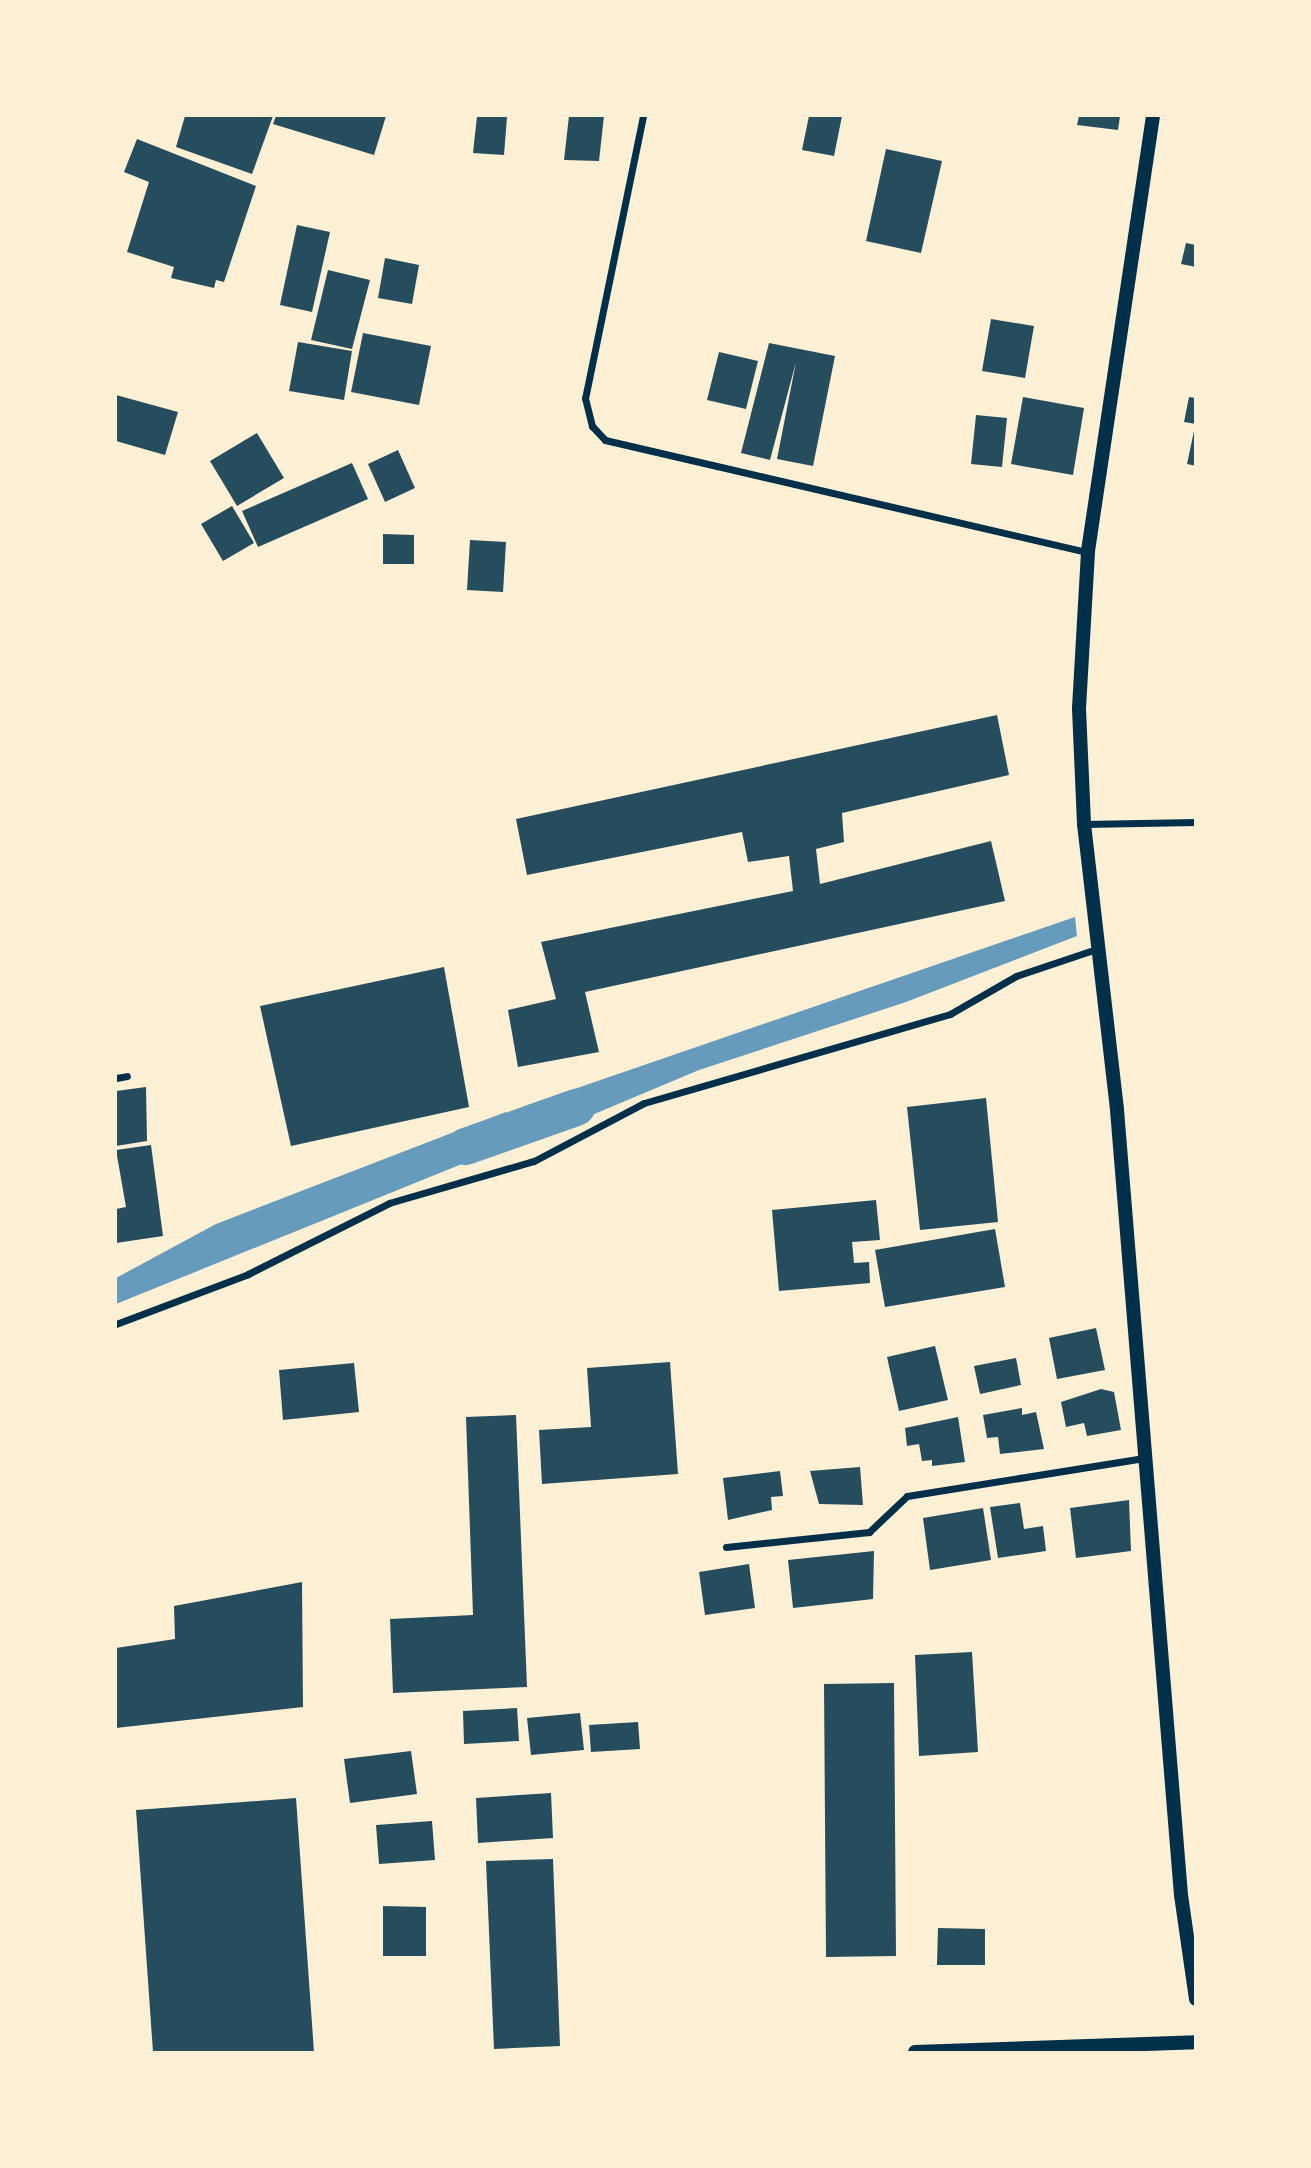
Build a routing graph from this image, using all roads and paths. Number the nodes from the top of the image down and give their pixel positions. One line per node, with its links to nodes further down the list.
1 (643, 116): 3 (street)
2 (1153, 116): 3 (main road)
3 (1088, 552): 5 (main road)
4 (1195, 822): 5 (street)
5 (1084, 824): 6 (main road)
6 (1096, 949): 9 (street); 10 (main road)
7 (127, 1076): 8 (street)
8 (116, 1077)
9 (116, 1324)
10 (1144, 1458): 11 (street); 12 (main road)
11 (726, 1547)
12 (1195, 1999)
13 (1195, 2042): 14 (main road)
14 (915, 2053)

